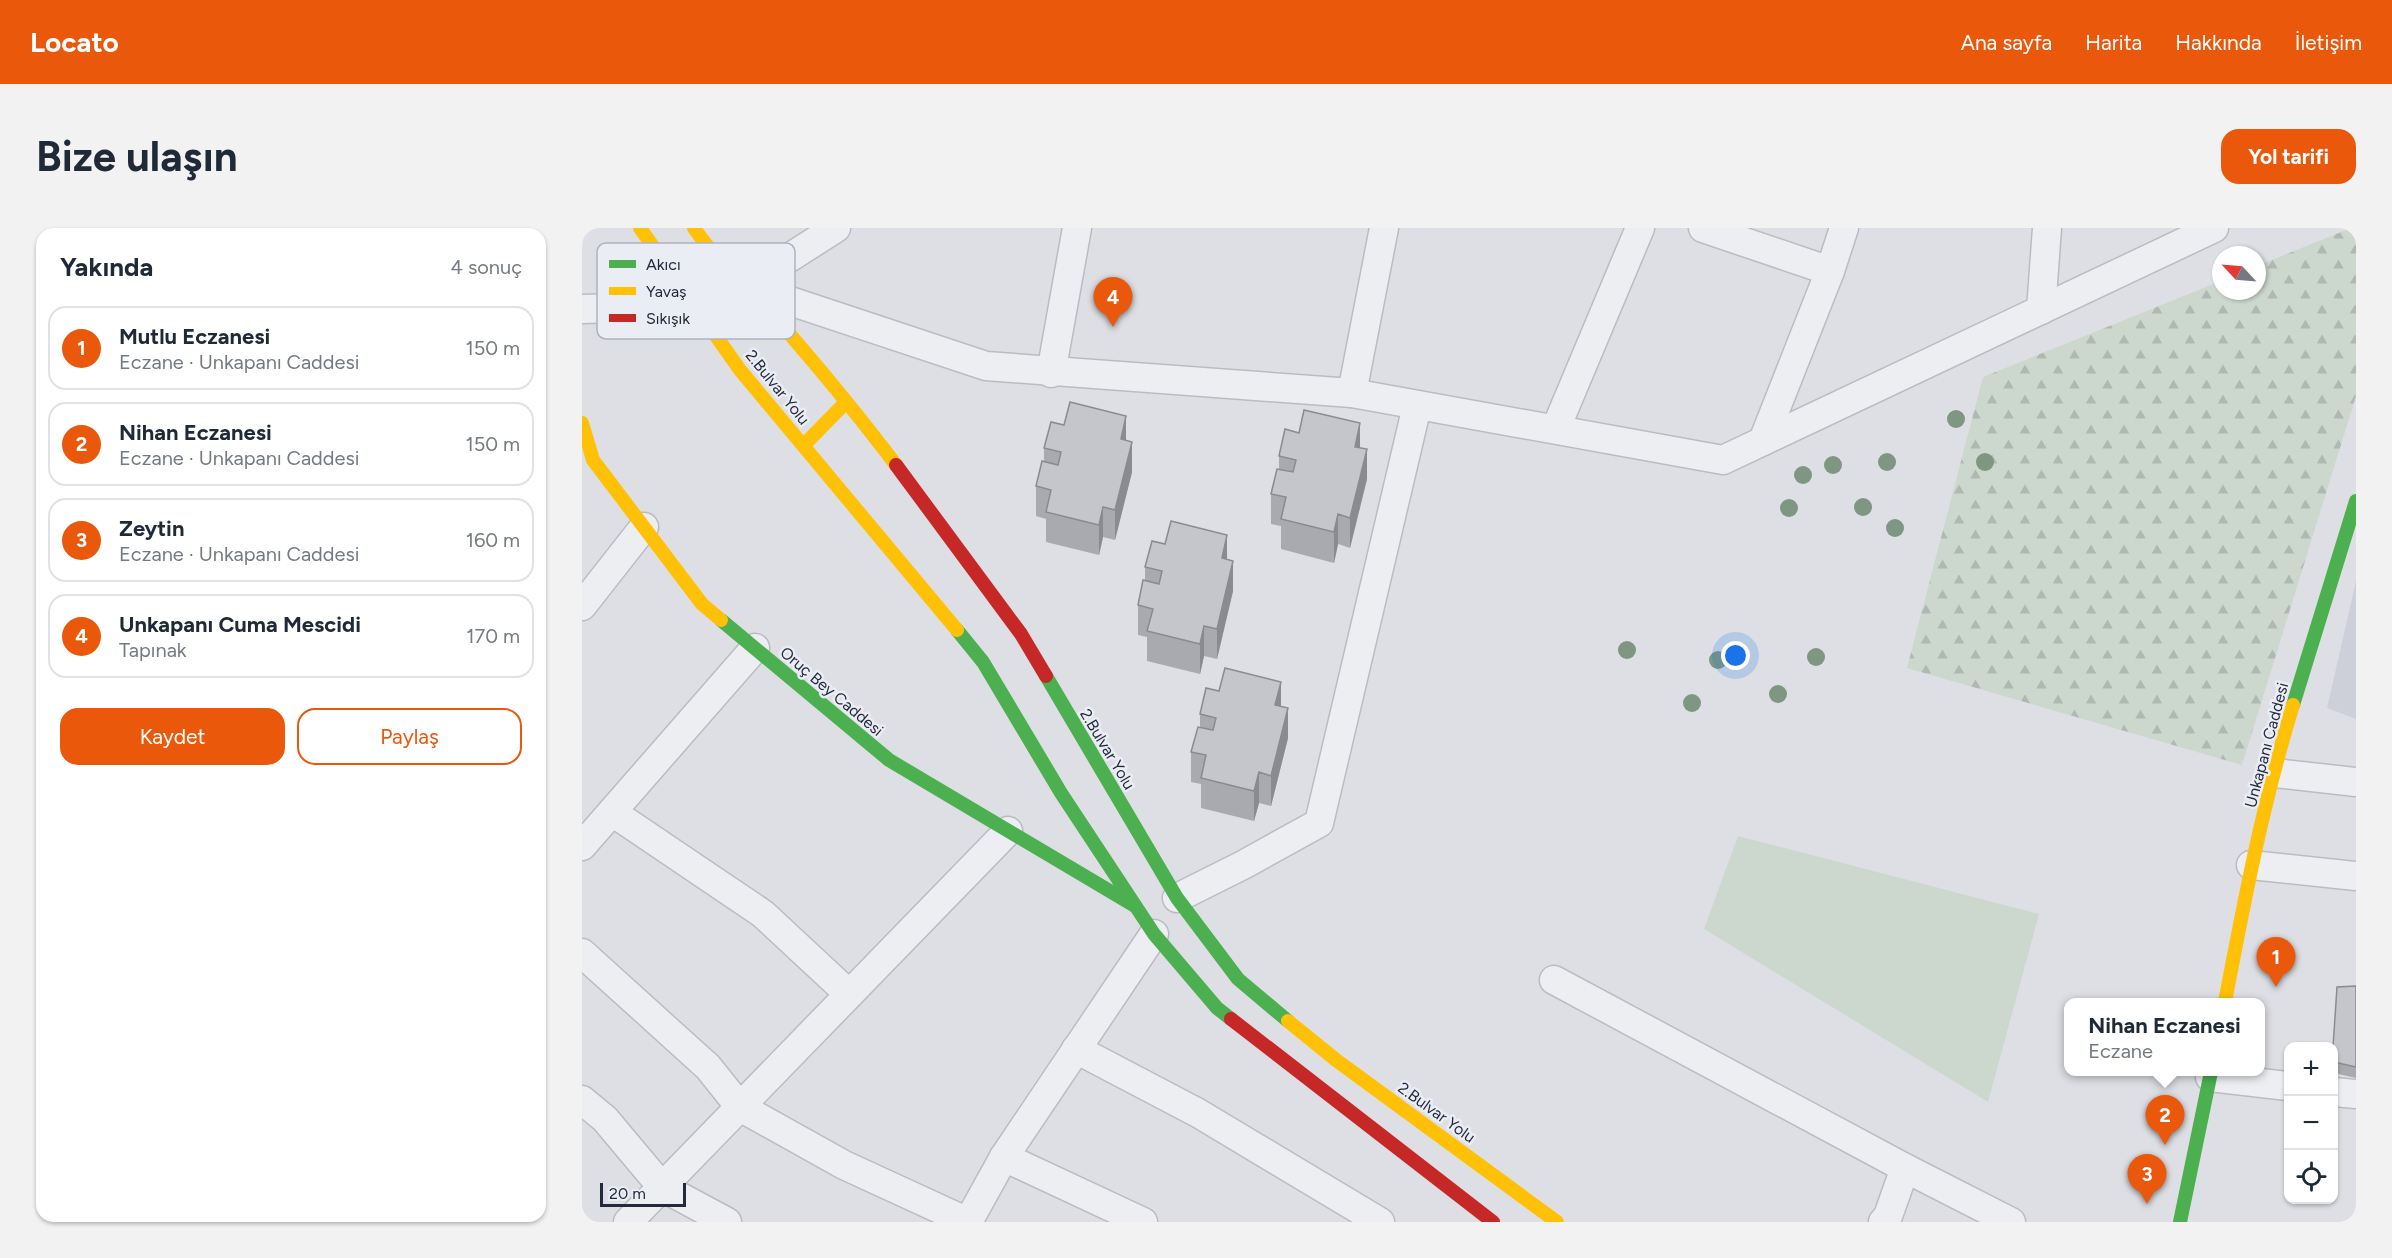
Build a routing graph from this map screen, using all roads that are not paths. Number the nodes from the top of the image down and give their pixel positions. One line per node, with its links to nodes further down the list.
1 (640, 228): 11 (main road, 2.Bulvar Yolu)
2 (694, 228): 12 (main road, 2.Bulvar Yolu)
3 (836, 228): 13 (street)
4 (1077, 228): 21 (street)
5 (1384, 228): 22 (street)
6 (1640, 228): 26 (street)
7 (1702, 228): 14 (street)
8 (1844, 228): 14 (street)
9 (2047, 228): 18 (street)
10 (2214, 228): 18 (street)
11 (651, 243)
12 (704, 243)
13 (795, 254)
14 (1830, 271): 27 (street)
15 (795, 303): 21 (street)
16 (582, 309): 17 (street)
17 (597, 309)
18 (2041, 310): 27 (street)
19 (719, 339): 28 (main road, 2.Bulvar Yolu)
20 (793, 339): 23 (main road, 2.Bulvar Yolu)
21 (1051, 373): 22 (street)
22 (1352, 393): 24 (street)
23 (846, 402): 28 (main road); 40 (main road, 2.Bulvar Yolu)
24 (1417, 406): 26 (street); 40 (street)
25 (582, 423): 30 (main road, Oruç Bey Caddesi)
26 (1556, 428): 27 (street)
27 (1763, 441)
28 (804, 445): 41 (main road, 2.Bulvar Yolu)
29 (2356, 501): 33 (main road, Unkapanı Caddesi)
30 (644, 527): 31 (street); 32 (main road, Oruç Bey Caddesi)
31 (582, 606)
32 (755, 648): 35 (street); 36 (main road, Oruç Bey Caddesi)
33 (2275, 773): 34 (street); 38 (main road, Unkapanı Caddesi)
34 (2356, 782)
35 (612, 812): 37 (street); 45 (street)
36 (1008, 831): 41 (main road, Oruç Bey Caddesi); 45 (street)
37 (582, 846)
38 (2251, 866): 39 (street); 46 (main road, Unkapanı Caddesi)
39 (2356, 876)
40 (1177, 898): 64 (main road, 2.Bulvar Yolu)
41 (1135, 906): 42 (main road, 2.Bulvar Yolu)
42 (1154, 934): 47 (street); 58 (main road, 2.Bulvar Yolu)
43 (582, 952): 54 (street)
44 (1554, 980): 56 (street)
45 (849, 994): 54 (street)
46 (2226, 998)
47 (1076, 1049): 55 (street); 63 (street)
48 (2211, 1076): 67 (main road)
49 (2224, 1076): 50 (street)
50 (2284, 1085)
51 (2338, 1092): 52 (street)
52 (2356, 1094)
53 (582, 1101): 57 (street)
54 (741, 1107): 57 (street); 61 (street)
55 (1004, 1157): 61 (street); 62 (street)
56 (1905, 1168): 65 (street); 66 (street)
57 (662, 1187): 59 (street); 60 (street)
58 (1480, 1218)
59 (628, 1222)
60 (727, 1222)
61 (968, 1222)
62 (1143, 1222)
63 (1380, 1222)
64 (1557, 1222)
65 (1883, 1222)
66 (2011, 1222)
67 (2180, 1222)

